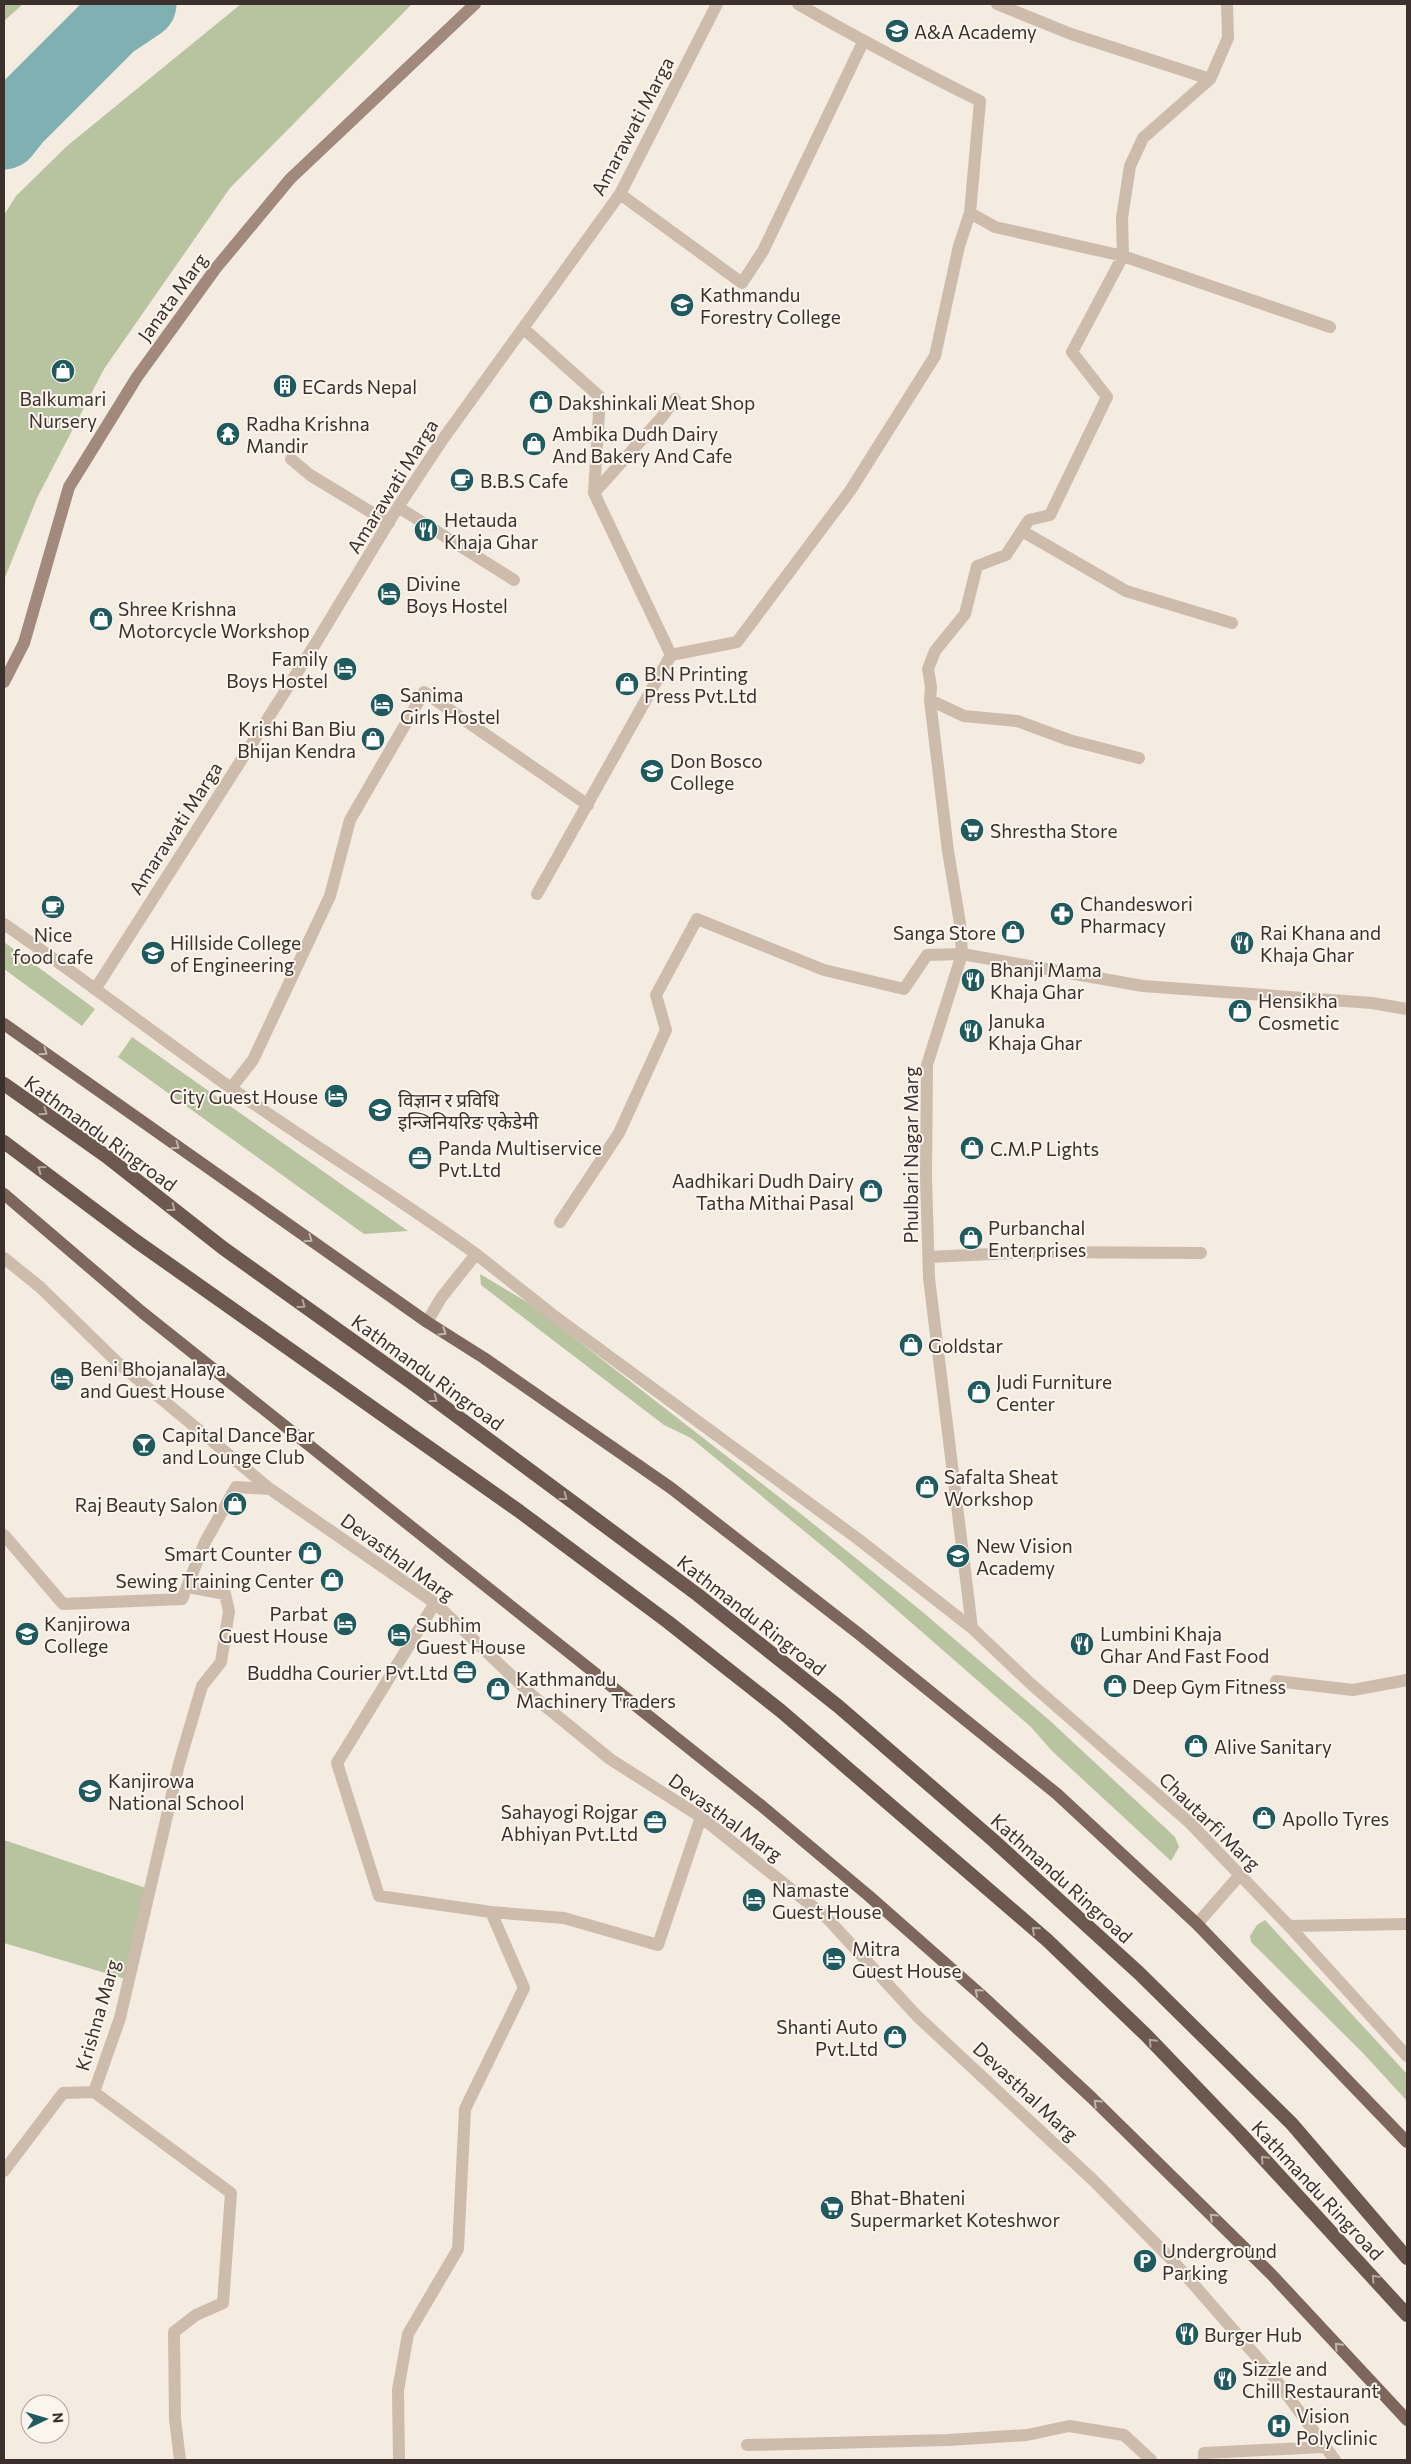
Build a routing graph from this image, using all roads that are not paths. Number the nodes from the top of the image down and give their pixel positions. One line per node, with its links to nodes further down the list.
1 (475, 4): 22 (main road, Janata Marg)
2 (717, 4): 8 (street, Amarawati Marga)
3 (798, 4): 6 (street)
4 (997, 4): 7 (street)
5 (1228, 4): 7 (street)
6 (863, 42): 8 (street); 9 (street)
7 (1210, 79): 10 (street)
8 (620, 194): 12 (street, Amarawati Marga)
9 (970, 213): 10 (street); 21 (street)
10 (1123, 256): 11 (street); 18 (street)
11 (1330, 327)
12 (523, 328): 15 (street); 16 (street, Amarawati Marga)
13 (675, 399): 15 (street)
14 (290, 459): 17 (street)
15 (594, 493): 21 (street)
16 (398, 507): 17 (street, Amarawati Marga); 19 (street)
17 (389, 523): 29 (street, Amarawati Marga)
18 (1022, 531): 20 (street); 23 (street)
19 (514, 580)
20 (1232, 623)
21 (670, 655): 25 (street)
22 (4, 682)
23 (930, 700): 24 (street); 28 (street)
24 (1139, 758)
25 (588, 805): 26 (street); 33 (street)
26 (537, 894)
27 (4, 924): 29 (street, Chautarfi Marg)
28 (962, 954): 30 (street); 36 (street); 39 (street, Phulbari Nagar Marg)
29 (96, 988): 33 (street, Chautarfi Marg)
30 (1407, 1009)
31 (4, 1024): 41 (main road, one-way to 41)
32 (4, 1084): 59 (highway, Kathmandu Ringroad, one-way to 59)
33 (231, 1088): 38 (street, Chautarfi Marg)
34 (4, 1142): 60 (highway, Kathmandu Ringroad, one-way to 34)
35 (4, 1194): 61 (main road, one-way to 35)
36 (560, 1222)
37 (1201, 1253): 39 (street)
38 (476, 1254): 41 (street); 46 (street, Chautarfi Marg)
39 (929, 1257): 46 (street, Phulbari Nagar Marg)
40 (4, 1258): 42 (street, Devasthal Marg)
41 (427, 1322): 52 (main road, one-way to 52)
42 (270, 1489): 44 (street); 45 (street, Devasthal Marg)
43 (4, 1535): 44 (street)
44 (188, 1587): 56 (street, Krishna Marg)
45 (435, 1604): 49 (street, Devasthal Marg); 51 (street)
46 (972, 1628): 50 (street, Chautarfi Marg)
47 (1276, 1680): 48 (street)
48 (1407, 1680)
49 (701, 1817): 51 (street); 63 (street, Devasthal Marg)
50 (1239, 1876): 52 (street); 54 (street, Chautarfi Marg)
51 (491, 1912): 65 (street)
52 (1197, 1924): 57 (main road)
53 (1407, 1924): 54 (street)
54 (1289, 1926): 55 (street, Chautarfi Marg)
55 (1407, 2056)
56 (94, 2092): 58 (street); 64 (street, Krishna Marg)
57 (1407, 2142)
58 (4, 2171)
59 (1407, 2258)
60 (1407, 2315)
61 (1407, 2420)
62 (747, 2445): 66 (street)
63 (1324, 2447): 67 (street); 68 (street, Devasthal Marg)
64 (180, 2460)
65 (399, 2460)
66 (1151, 2460)
67 (1204, 2460)
68 (1335, 2460)

